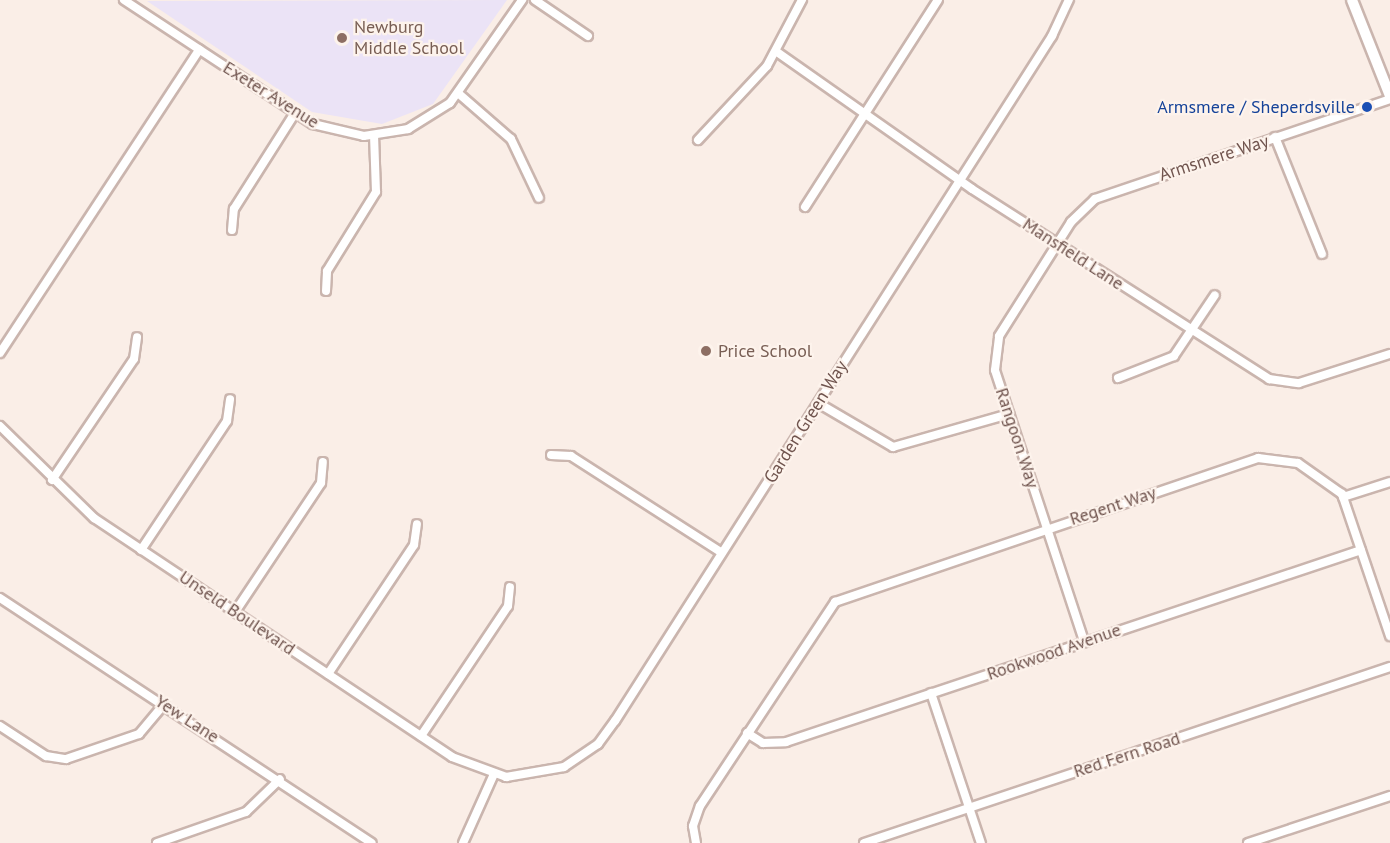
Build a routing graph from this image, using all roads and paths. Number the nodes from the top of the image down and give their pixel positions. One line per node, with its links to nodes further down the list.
1 (124, 0): 9 (street, Exeter Avenue)
2 (522, 0): 11 (street, Exeter Avenue)
3 (535, 0): 8 (street)
4 (802, 0): 10 (street)
5 (938, 0): 14 (street)
6 (1069, 0): 18 (street, Garden Green Way)
7 (1352, 0): 12 (main road)
8 (588, 36)
9 (199, 50): 13 (street, Exeter Avenue); 28 (street)
10 (777, 52): 14 (street, Mansfield Lane); 17 (street)
11 (458, 93): 15 (street, Exeter Avenue); 19 (street)
12 (1390, 98): 16 (street, Armsmere Way)
13 (295, 113): 15 (street, Exeter Avenue); 21 (street)
14 (865, 113): 18 (street, Mansfield Lane); 20 (street)
15 (374, 135): 24 (street)
16 (1275, 137): 22 (street, Armsmere Way); 23 (street)
17 (698, 140)
18 (960, 180): 22 (street, Mansfield Lane); 32 (street, Garden Green Way)
19 (539, 198)
20 (805, 207)
21 (232, 230)
22 (1057, 244): 26 (street, Mansfield Lane); 33 (street, Rangoon Way)
23 (1322, 254)
24 (326, 291)
25 (1215, 295): 26 (street)
26 (1193, 331): 29 (street, Mansfield Lane); 30 (street)
27 (136, 337): 37 (street)
28 (0, 353)
29 (1390, 354)
30 (1118, 378)
31 (230, 399): 42 (street)
32 (818, 404): 33 (street); 44 (street, Garden Green Way)
33 (1009, 414): 41 (street, Rangoon Way)
34 (0, 426): 37 (street, Unseld Boulevard)
35 (551, 455): 44 (street)
36 (323, 462): 47 (street)
37 (52, 480): 42 (street, Unseld Boulevard)
38 (1390, 482): 39 (street)
39 (1343, 497): 41 (street, Regent Way); 43 (street)
40 (417, 524): 51 (street)
41 (1046, 528): 49 (street, Rangoon Way); 55 (street, Regent Way)
42 (141, 550): 47 (street, Unseld Boulevard)
43 (1361, 550): 48 (street); 49 (street, Rookwood Avenue)
44 (723, 553): 57 (street, Garden Green Way)
45 (510, 586): 56 (street)
46 (0, 598): 53 (street, Yew Lane)
47 (235, 612): 51 (street, Unseld Boulevard)
48 (1390, 636)
49 (1084, 641): 52 (street, Rookwood Avenue)
50 (1390, 667): 60 (street, Red Fern Road)
51 (328, 674): 56 (street, Unseld Boulevard)
52 (931, 693): 55 (street, Rookwood Avenue); 60 (street)
53 (164, 704): 54 (street); 58 (street, Yew Lane)
54 (0, 726)
55 (747, 733): 64 (street)
56 (421, 736): 57 (street, Unseld Boulevard)
57 (494, 774): 63 (street)
58 (280, 779): 61 (street); 62 (street, Yew Lane)
59 (1390, 796): 67 (street)
60 (970, 808): 65 (street, Red Fern Road); 66 (street)
61 (157, 843)
62 (372, 843)
63 (463, 843)
64 (696, 843)
65 (864, 843)
66 (981, 843)
67 (1248, 843)

